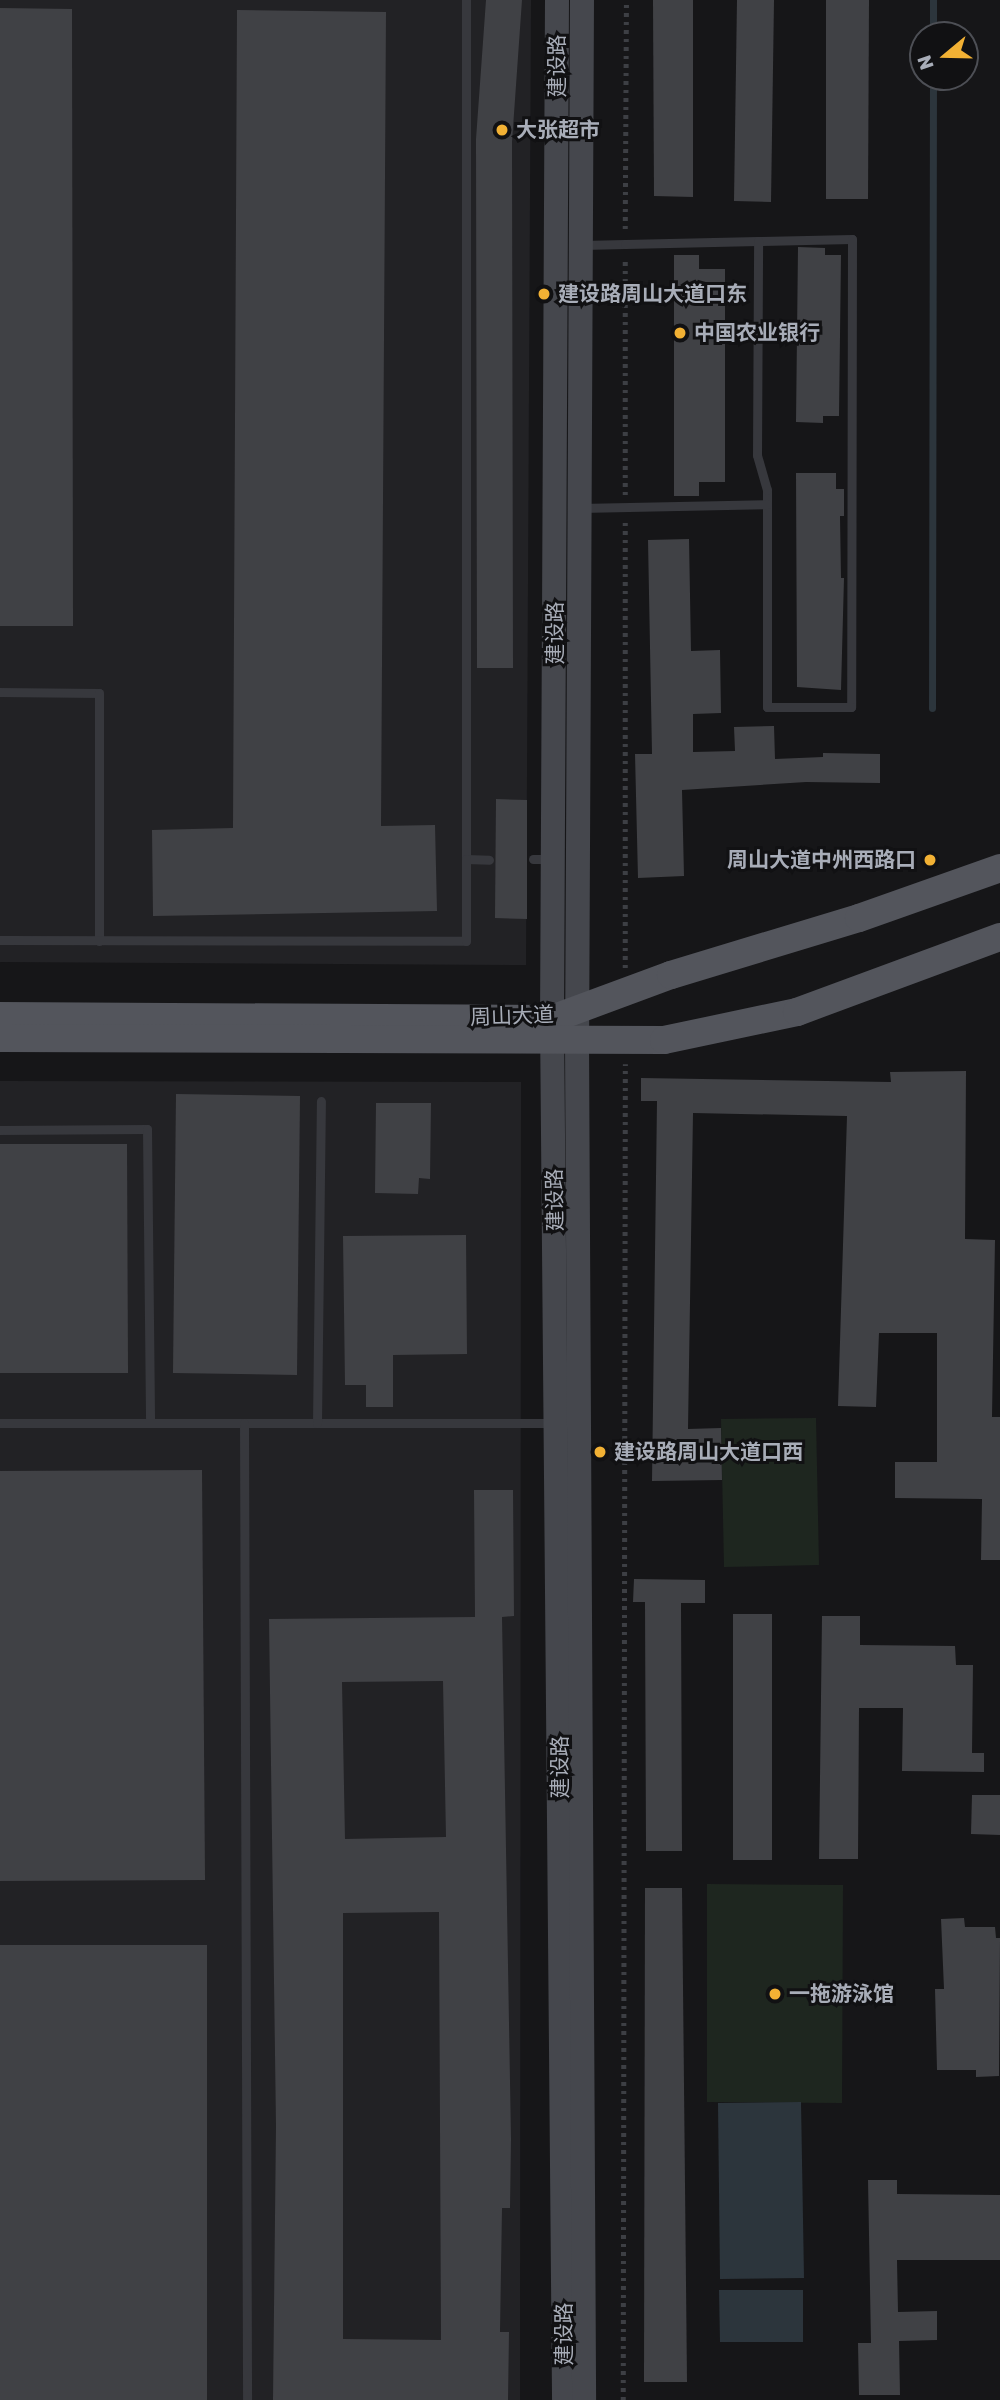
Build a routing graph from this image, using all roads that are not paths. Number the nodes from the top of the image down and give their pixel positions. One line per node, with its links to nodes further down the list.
1 (466, 0): 9 (lane)
2 (557, 0): 10 (street, 建设路)
3 (582, 0): 5 (street, 建设路)
4 (758, 241): 5 (lane); 6 (lane); 6 (lane)
5 (581, 245): 7 (street, 建设路)
6 (767, 504): 7 (lane)
7 (580, 509): 10 (street, 建设路)
8 (0, 692): 15 (lane)
9 (466, 859): 11 (lane); 15 (lane)
10 (556, 859): 17 (street, 建设路)
11 (489, 860)
12 (1000, 868): 17 (main road, 周山大道)
13 (1000, 937): 17 (main road, 周山大道)
14 (0, 940): 15 (lane)
15 (99, 940)
16 (0, 1016): 17 (main road, 周山大道)
17 (565, 1028): 18 (main road, 周山大道); 25 (street, 建设路)
18 (0, 1038)
19 (321, 1101): 24 (lane)
20 (0, 1130): 22 (lane)
21 (0, 1423): 22 (lane)
22 (150, 1423): 23 (lane)
23 (244, 1423): 24 (lane); 26 (lane)
24 (317, 1423): 25 (lane)
25 (568, 1423): 27 (street, 建设路); 28 (street, 建设路)
26 (247, 2400)
27 (564, 2400)
28 (584, 2400)

